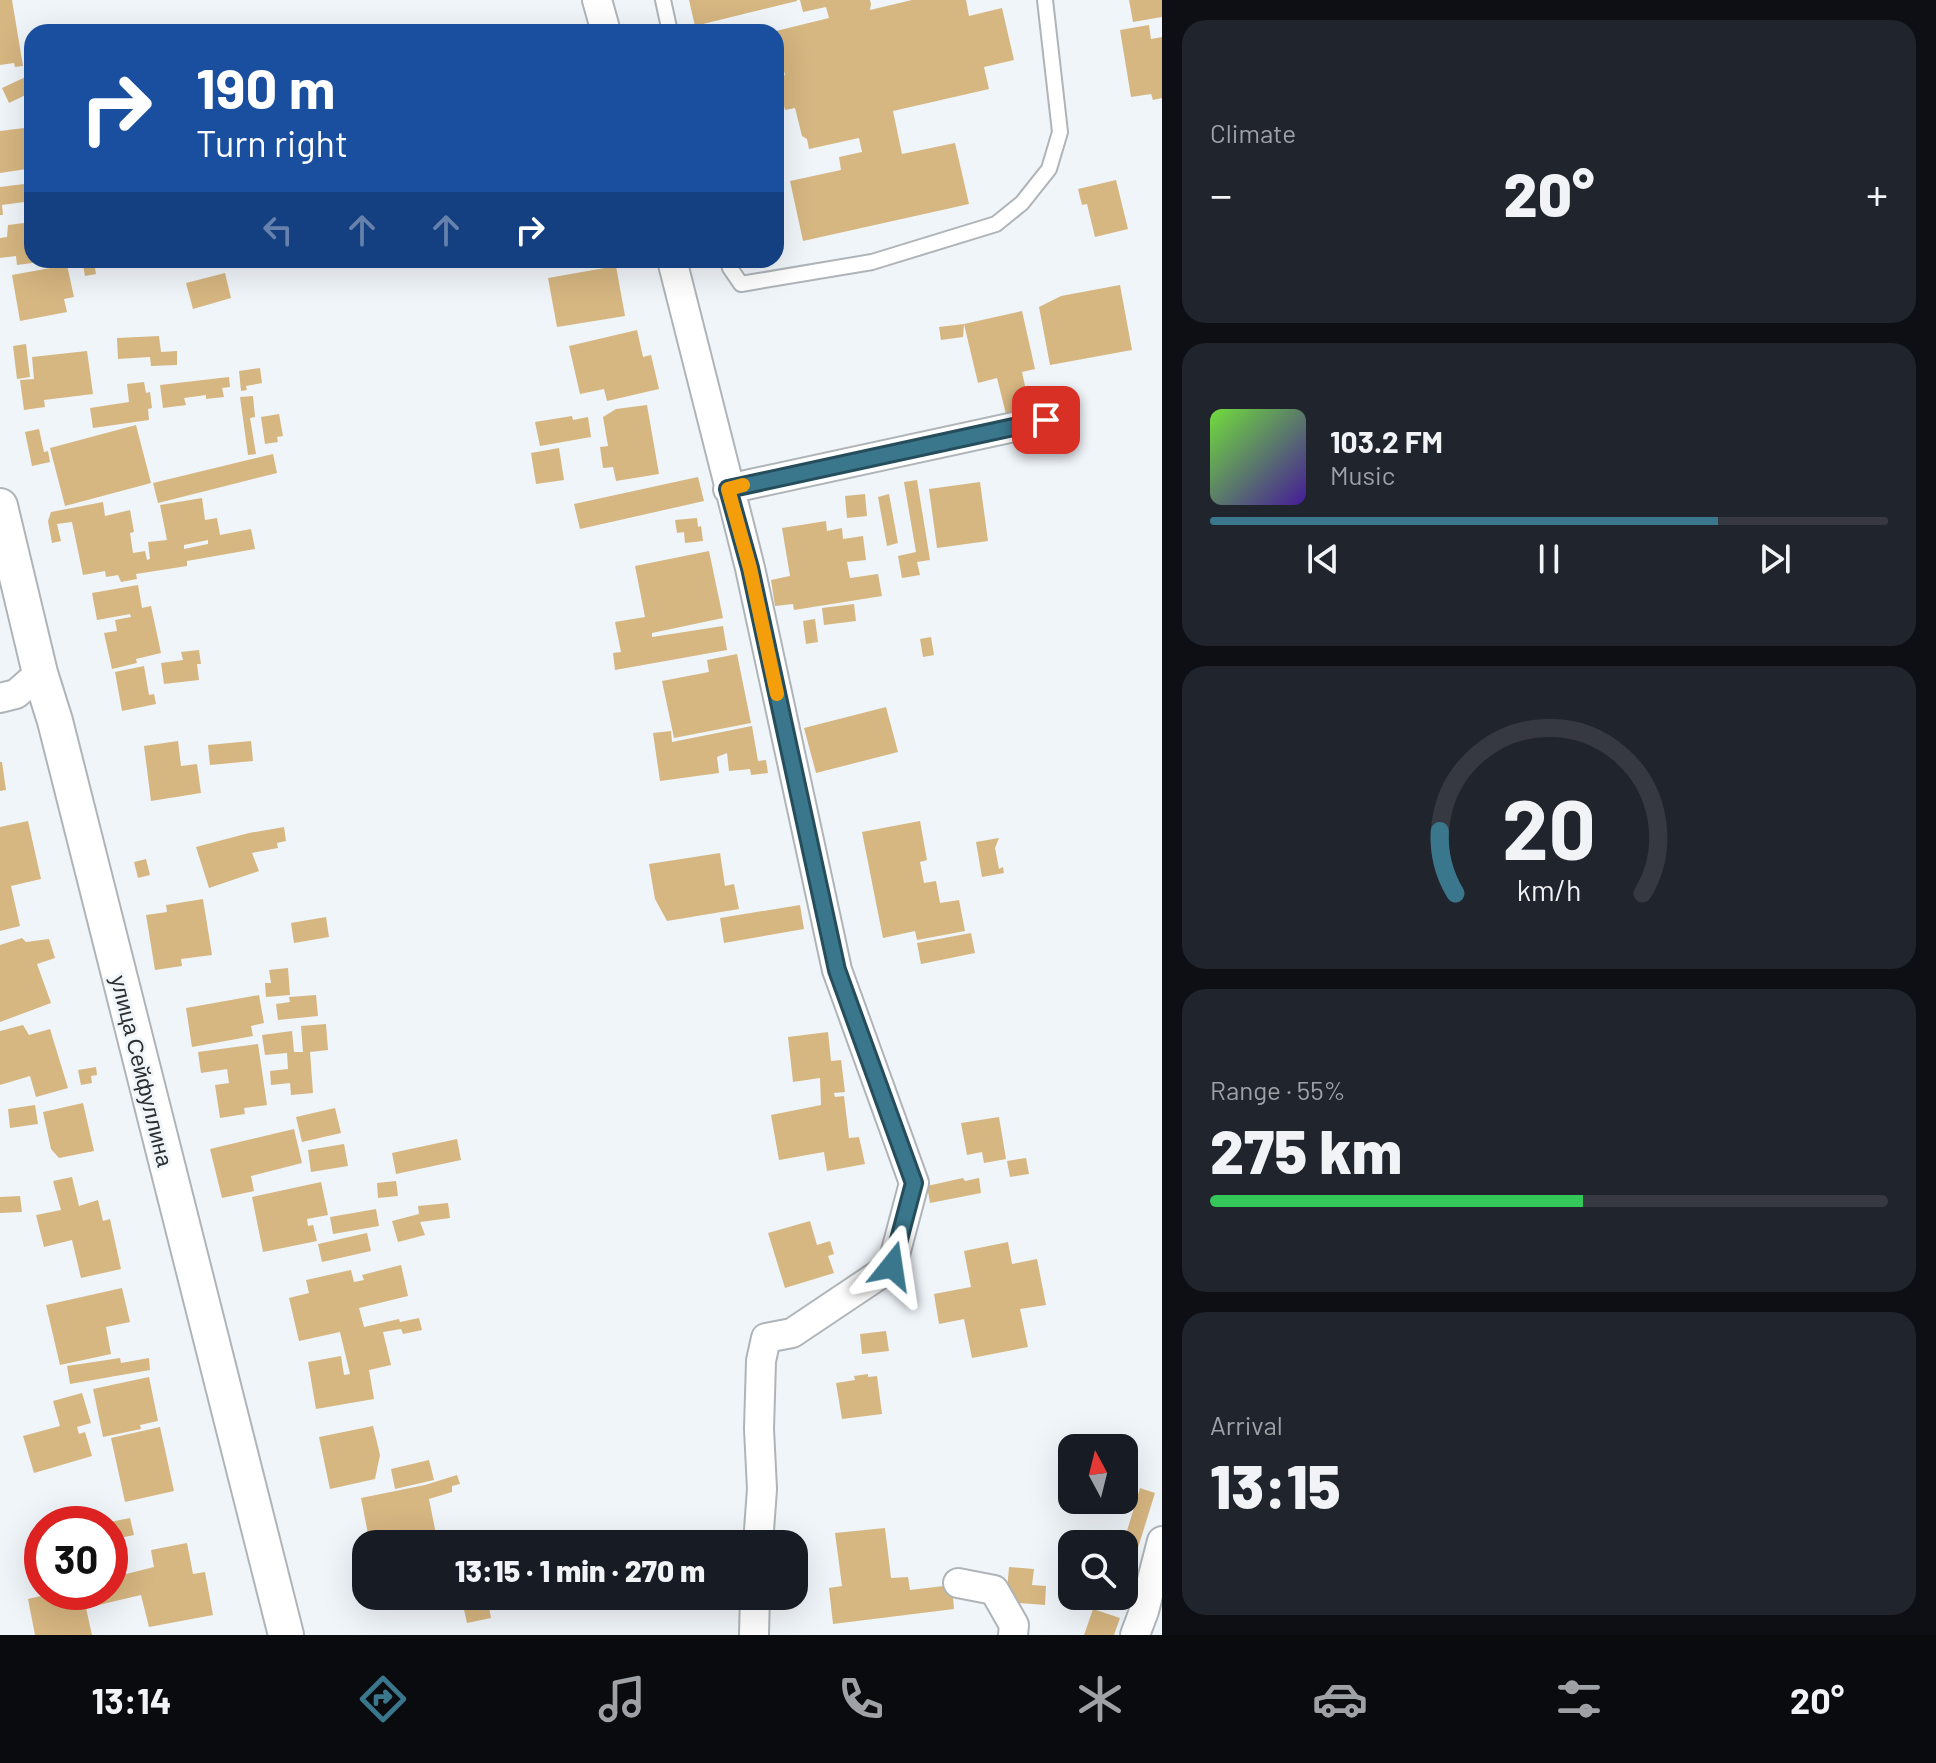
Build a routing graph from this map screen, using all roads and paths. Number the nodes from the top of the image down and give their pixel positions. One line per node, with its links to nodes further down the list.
1 (597, 0): 4 (street)
2 (663, 0): 5 (lane)
3 (1045, 0): 7 (lane)
4 (604, 24)
5 (668, 24)
6 (674, 268): 9 (street)
7 (730, 268)
8 (1046, 420): 9 (street)
9 (728, 489): 13 (street)
10 (0, 506): 11 (street, улица Сейфуллина)
11 (40, 673): 12 (street); 17 (street, улица Сейфуллина)
12 (0, 698)
13 (759, 1530)
14 (1162, 1541): 20 (street)
15 (958, 1583): 19 (street)
16 (755, 1610): 18 (street)
17 (286, 1635)
18 (754, 1635)
19 (1013, 1635)
20 (1135, 1635)

